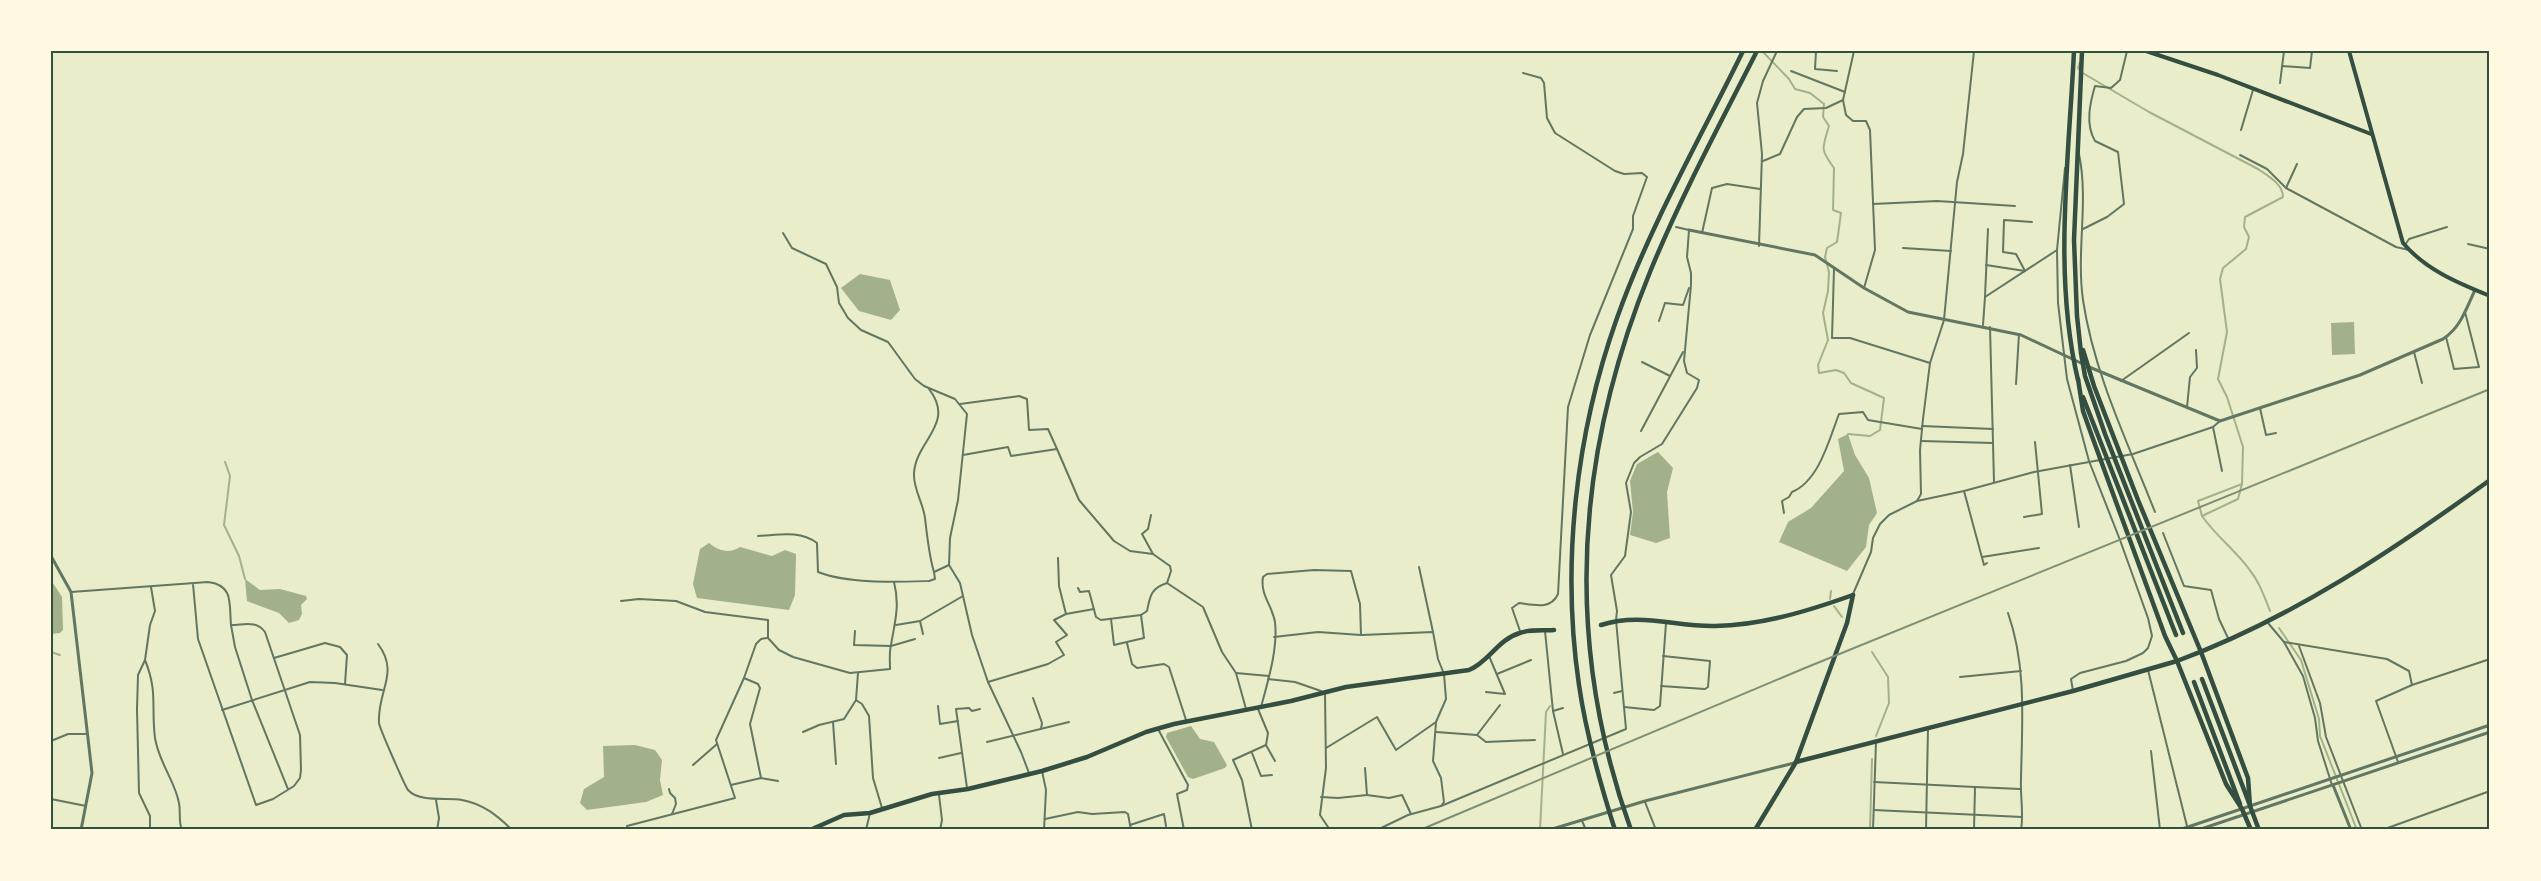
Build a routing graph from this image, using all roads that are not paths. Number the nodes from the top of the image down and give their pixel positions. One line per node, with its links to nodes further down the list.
1 (1743, 51): 296 (main road)
2 (1757, 51): 277 (main road)
3 (1777, 51): 27 (street)
4 (1816, 51): 15 (street)
5 (1854, 51): 20 (street)
6 (1974, 51): 31 (street)
7 (2074, 51): 24 (main road)
8 (2082, 51): 25 (main road)
9 (2127, 51): 43 (street)
10 (2146, 51): 19 (main road)
11 (2284, 51): 14 (street)
12 (2312, 51): 14 (street)
13 (2349, 51): 23 (main road)
14 (2282, 66): 18 (street)
15 (1837, 70)
16 (1791, 71): 20 (street)
17 (1523, 73): 33 (street)
18 (2280, 83)
19 (2253, 90): 22 (street); 23 (main road)
20 (1845, 92): 21 (street)
21 (1844, 100): 27 (street); 32 (street)
22 (2241, 130)
23 (2371, 134): 45 (main road)
24 (2070, 151): 49 (street); 77 (main road)
25 (2079, 151): 43 (street); 65 (main road)
26 (2240, 154): 29 (street)
27 (1762, 161): 30 (street)
28 (2297, 164): 29 (street)
29 (2286, 188): 50 (street)
30 (1760, 189): 42 (street); 46 (street)
31 (1955, 202): 32 (street); 34 (street); 51 (street)
32 (1873, 204): 56 (street)
33 (1638, 206): 35 (street); 146 (street)
34 (2015, 206)
35 (1643, 210)
36 (2032, 222): 54 (street)
37 (1676, 227): 40 (street)
38 (2447, 227): 45 (street)
39 (1988, 229): 52 (street)
40 (1689, 230): 42 (street); 55 (street)
41 (783, 232): 81 (street)
42 (1702, 233): 46 (street)
43 (2081, 238): 75 (street)
44 (2468, 244): 48 (street)
45 (2405, 245): 50 (main road)
46 (1759, 246): 53 (street)
47 (1903, 248): 51 (street)
48 (2490, 249)
49 (2057, 250): 54 (street); 72 (street)
50 (2409, 250): 57 (main road)
51 (1951, 251): 61 (street)
52 (1986, 266): 54 (street); 59 (street)
53 (1834, 268): 56 (street); 74 (street)
54 (2025, 271): 59 (street)
55 (1691, 282): 62 (street); 69 (street)
56 (1864, 288): 61 (street)
57 (2475, 290): 58 (main road); 60 (street)
58 (2490, 296)
59 (1985, 297): 63 (street)
60 (2465, 312): 68 (street); 68 (street)
61 (1944, 320): 63 (street); 74 (street)
62 (1659, 321)
63 (1983, 325): 64 (street)
64 (1990, 327): 67 (street); 88 (street)
65 (2078, 333): 147 (main road); 160 (main road)
66 (2189, 333): 78 (street)
67 (2019, 334): 72 (street); 80 (street)
68 (2446, 337): 71 (street)
69 (1685, 349): 76 (street); 135 (street)
70 (2196, 350): 83 (street)
71 (2414, 352): 79 (street); 84 (street)
72 (2064, 356): 75 (street); 97 (street)
73 (1642, 362): 76 (street)
74 (1930, 363): 87 (street)
75 (2101, 373): 78 (street); 95 (street)
76 (1670, 376): 89 (street)
77 (2078, 379): 150 (main road); 167 (main road)
78 (2121, 381): 83 (street)
79 (2422, 383)
80 (2016, 384)
81 (929, 388): 82 (street); 120 (street)
82 (959, 404): 94 (street); 96 (street)
83 (2187, 407): 85 (street)
84 (2260, 408): 85 (street); 90 (street)
85 (2220, 421): 86 (street)
86 (2213, 427): 95 (street); 100 (street)
87 (1922, 428): 88 (street); 91 (street); 106 (street)
88 (1993, 429): 93 (street)
89 (1641, 431)
90 (2276, 433)
91 (1921, 441): 93 (street); 104 (street)
92 (2035, 442): 99 (street)
93 (1993, 443): 102 (street)
94 (1057, 449): 96 (street); 113 (street)
95 (2133, 454): 97 (street); 105 (street)
96 (963, 455): 118 (street)
97 (2089, 460): 98 (street); 186 (street)
98 (2070, 465): 99 (street); 109 (street)
99 (2037, 471): 102 (street); 108 (street)
100 (2222, 471)
101 (2490, 480): 138 (main road)
102 (1994, 482): 103 (street)
103 (1964, 491): 104 (street); 115 (street)
104 (1917, 501): 127 (street)
105 (2155, 512)
106 (1784, 513)
107 (1151, 515): 113 (street)
108 (2024, 517)
109 (2079, 527)
110 (2163, 532): 154 (street)
111 (758, 537): 121 (street)
112 (2039, 548): 115 (street)
113 (1153, 554): 122 (street)
114 (51, 556): 126 (street)
115 (1982, 557): 117 (street)
116 (1058, 558): 132 (street)
117 (1987, 563)
118 (950, 565): 120 (street); 128 (street)
119 (1419, 567): 145 (street)
120 (934, 572): 121 (street)
121 (894, 582): 141 (street)
122 (1167, 583): 133 (street); 170 (street)
123 (193, 584): 124 (street); 139 (street); 201 (street)
124 (151, 587): 126 (street); 165 (street)
125 (1078, 588): 130 (street)
126 (71, 592): 215 (street)
127 (1853, 594): 137 (main road); 232 (main road)
128 (963, 596): 136 (street); 178 (street)
129 (621, 601): 152 (street)
130 (1094, 609): 132 (street); 134 (street)
131 (2008, 613): 169 (street)
132 (1066, 614): 178 (street)
133 (1141, 615): 134 (street); 156 (street)
134 (1111, 618): 156 (street)
135 (1616, 620): 137 (main road); 140 (main road); 185 (street)
136 (920, 621): 141 (street); 148 (street)
137 (1666, 622): 162 (street)
138 (2268, 623): 154 (main road); 155 (street)
139 (231, 625): 163 (street); 191 (street)
140 (1601, 625)
141 (896, 626): 158 (street)
142 (1554, 630): 144 (main road)
143 (855, 631): 158 (street)
144 (1545, 631): 146 (main road); 202 (street)
145 (1432, 632): 149 (street); 172 (street)
146 (1521, 632): 161 (main road)
147 (2183, 633)
148 (923, 634)
149 (1361, 635): 151 (street); 151 (street)
150 (2176, 635)
151 (1274, 637): 176 (street)
152 (768, 638): 171 (street); 175 (street)
153 (915, 639): 158 (street)
154 (2230, 640): 160 (main road)
155 (2284, 642): 159 (street); 242 (street)
156 (1127, 643): 206 (street)
157 (378, 644): 184 (street)
158 (891, 646): 171 (street)
159 (2299, 646): 181 (street); 240 (street)
160 (2201, 652): 167 (main road); 264 (main road)
161 (1489, 656): 172 (main road); 173 (street)
162 (1663, 656): 182 (street); 182 (street)
163 (274, 658): 180 (street); 183 (street)
164 (2490, 659): 181 (street)
165 (145, 660): 280 (street); 281 (street)
166 (1531, 660): 173 (street)
167 (2177, 661): 168 (main road); 267 (main road)
168 (2148, 670): 186 (main road); 278 (street)
169 (2021, 671): 174 (street); 193 (street)
170 (1236, 673): 176 (street); 200 (street)
171 (858, 674): 192 (street)
172 (1444, 674): 188 (main road); 207 (street)
173 (1497, 674): 187 (street)
174 (1960, 677)
175 (744, 678): 222 (street); 241 (street)
176 (1269, 678): 188 (street); 196 (street)
177 (2202, 679): 264 (main road)
178 (988, 682): 216 (street)
179 (2194, 682): 267 (main road)
180 (345, 684): 183 (street); 184 (street)
181 (2412, 685): 229 (street)
182 (1661, 686): 198 (street)
183 (285, 689): 191 (street); 253 (street)
184 (382, 690): 259 (street)
185 (1622, 691): 189 (street); 198 (street)
186 (2073, 691): 193 (main road)
187 (1486, 692)
188 (1325, 693): 196 (main road); 224 (street)
189 (1614, 693)
190 (1033, 698): 210 (street)
191 (252, 700): 201 (street); 253 (street)
192 (856, 700): 204 (street); 263 (street)
193 (2022, 704): 209 (main road); 252 (street)
194 (1500, 705): 217 (street)
195 (938, 706): 203 (street)
196 (1259, 706): 200 (main road); 223 (street)
197 (1563, 708): 202 (street)
198 (1624, 708): 228 (street)
199 (980, 709): 203 (street)
200 (1246, 709): 206 (main road)
201 (222, 710): 253 (street)
202 (1552, 711): 228 (street)
203 (957, 721): 226 (street)
204 (833, 722): 212 (street); 234 (street)
205 (1069, 722): 210 (street)
206 (1186, 722): 211 (main road)
207 (1436, 722): 213 (street); 224 (street)
208 (2490, 725): 229 (street)
209 (1928, 728): 221 (main road); 246 (street)
210 (1041, 729): 216 (street)
211 (1158, 729): 237 (main road); 290 (street)
212 (803, 732)
213 (1436, 732): 217 (street); 262 (street)
214 (2490, 732): 233 (street)
215 (87, 734): 219 (street); 261 (street)
216 (1012, 735): 220 (street); 238 (street)
217 (1477, 735): 218 (street)
218 (1535, 740)
219 (51, 741)
220 (987, 742)
221 (1876, 742): 232 (main road); 244 (street)
222 (717, 744): 235 (street); 247 (street)
223 (1266, 745): 227 (street); 231 (street)
224 (1326, 748): 257 (street)
225 (2151, 751): 303 (street)
226 (961, 753): 230 (street); 251 (street)
227 (1252, 753): 239 (street); 291 (street)
228 (1563, 754): 262 (street)
229 (2396, 756): 233 (street); 240 (street)
230 (939, 758)
231 (1275, 761)
232 (1796, 762): 260 (street); 298 (main road)
233 (2398, 762): 245 (street)
234 (836, 764)
235 (693, 765)
236 (1365, 768): 256 (street)
237 (1042, 771): 238 (main road); 273 (street)
238 (1029, 774): 251 (main road)
239 (1272, 775)
240 (2340, 775): 242 (street); 245 (street)
241 (761, 778): 243 (street); 247 (street)
242 (2331, 778): 248 (street); 264 (street)
243 (778, 781)
244 (1874, 782): 246 (street); 265 (street)
245 (2342, 782): 248 (street); 309 (street)
246 (1927, 784): 249 (street); 266 (street)
247 (731, 785): 269 (street)
248 (2334, 785): 264 (street); 308 (street)
249 (1975, 787): 252 (street); 271 (street)
250 (669, 789): 269 (street)
251 (968, 789): 255 (main road)
252 (2020, 789): 272 (street)
253 (289, 790)
254 (2490, 791): 310 (street)
255 (939, 792): 263 (main road); 287 (street)
256 (1367, 795): 257 (street); 270 (street)
257 (1321, 797): 292 (street)
258 (51, 799): 261 (street)
259 (436, 799): 282 (street); 283 (street)
260 (1645, 801): 274 (street); 297 (street)
261 (86, 806): 279 (street)
262 (1441, 806): 270 (street)
263 (882, 808): 268 (main road)
264 (2251, 809): 267 (street); 307 (main road)
265 (1874, 810): 266 (street); 299 (street)
266 (1926, 812): 271 (street); 300 (street)
267 (2243, 812): 278 (street); 305 (street); 306 (main road)
268 (870, 813): 285 (main road); 286 (street)
269 (672, 814): 284 (street)
270 (1410, 814): 293 (street)
271 (1974, 815): 272 (street); 301 (street)
272 (2022, 817): 302 (street)
273 (1045, 819): 275 (street); 288 (street)
274 (1582, 820): 294 (street); 295 (street)
275 (1130, 825): 276 (street); 289 (street)
276 (1166, 826)
277 (1631, 829)
278 (2187, 829): 304 (street)
279 (81, 830)
280 (150, 830)
281 (182, 830)
282 (437, 830)
283 (512, 830)
284 (627, 830)
285 (810, 830)
286 (866, 830)
287 (940, 830)
288 (1044, 830)
289 (1131, 830)
290 (1184, 830)
291 (1252, 830)
292 (1330, 830)
293 (1377, 830)
294 (1549, 830)
295 (1586, 830)
296 (1615, 830)
297 (1656, 830)
298 (1755, 830)
299 (1873, 830)
300 (1926, 830)
301 (1974, 830)
302 (2021, 830)
303 (2160, 830)
304 (2179, 830)
305 (2198, 830)
306 (2251, 830)
307 (2259, 830)
308 (2351, 830)
309 (2362, 830)
310 (2382, 830)

